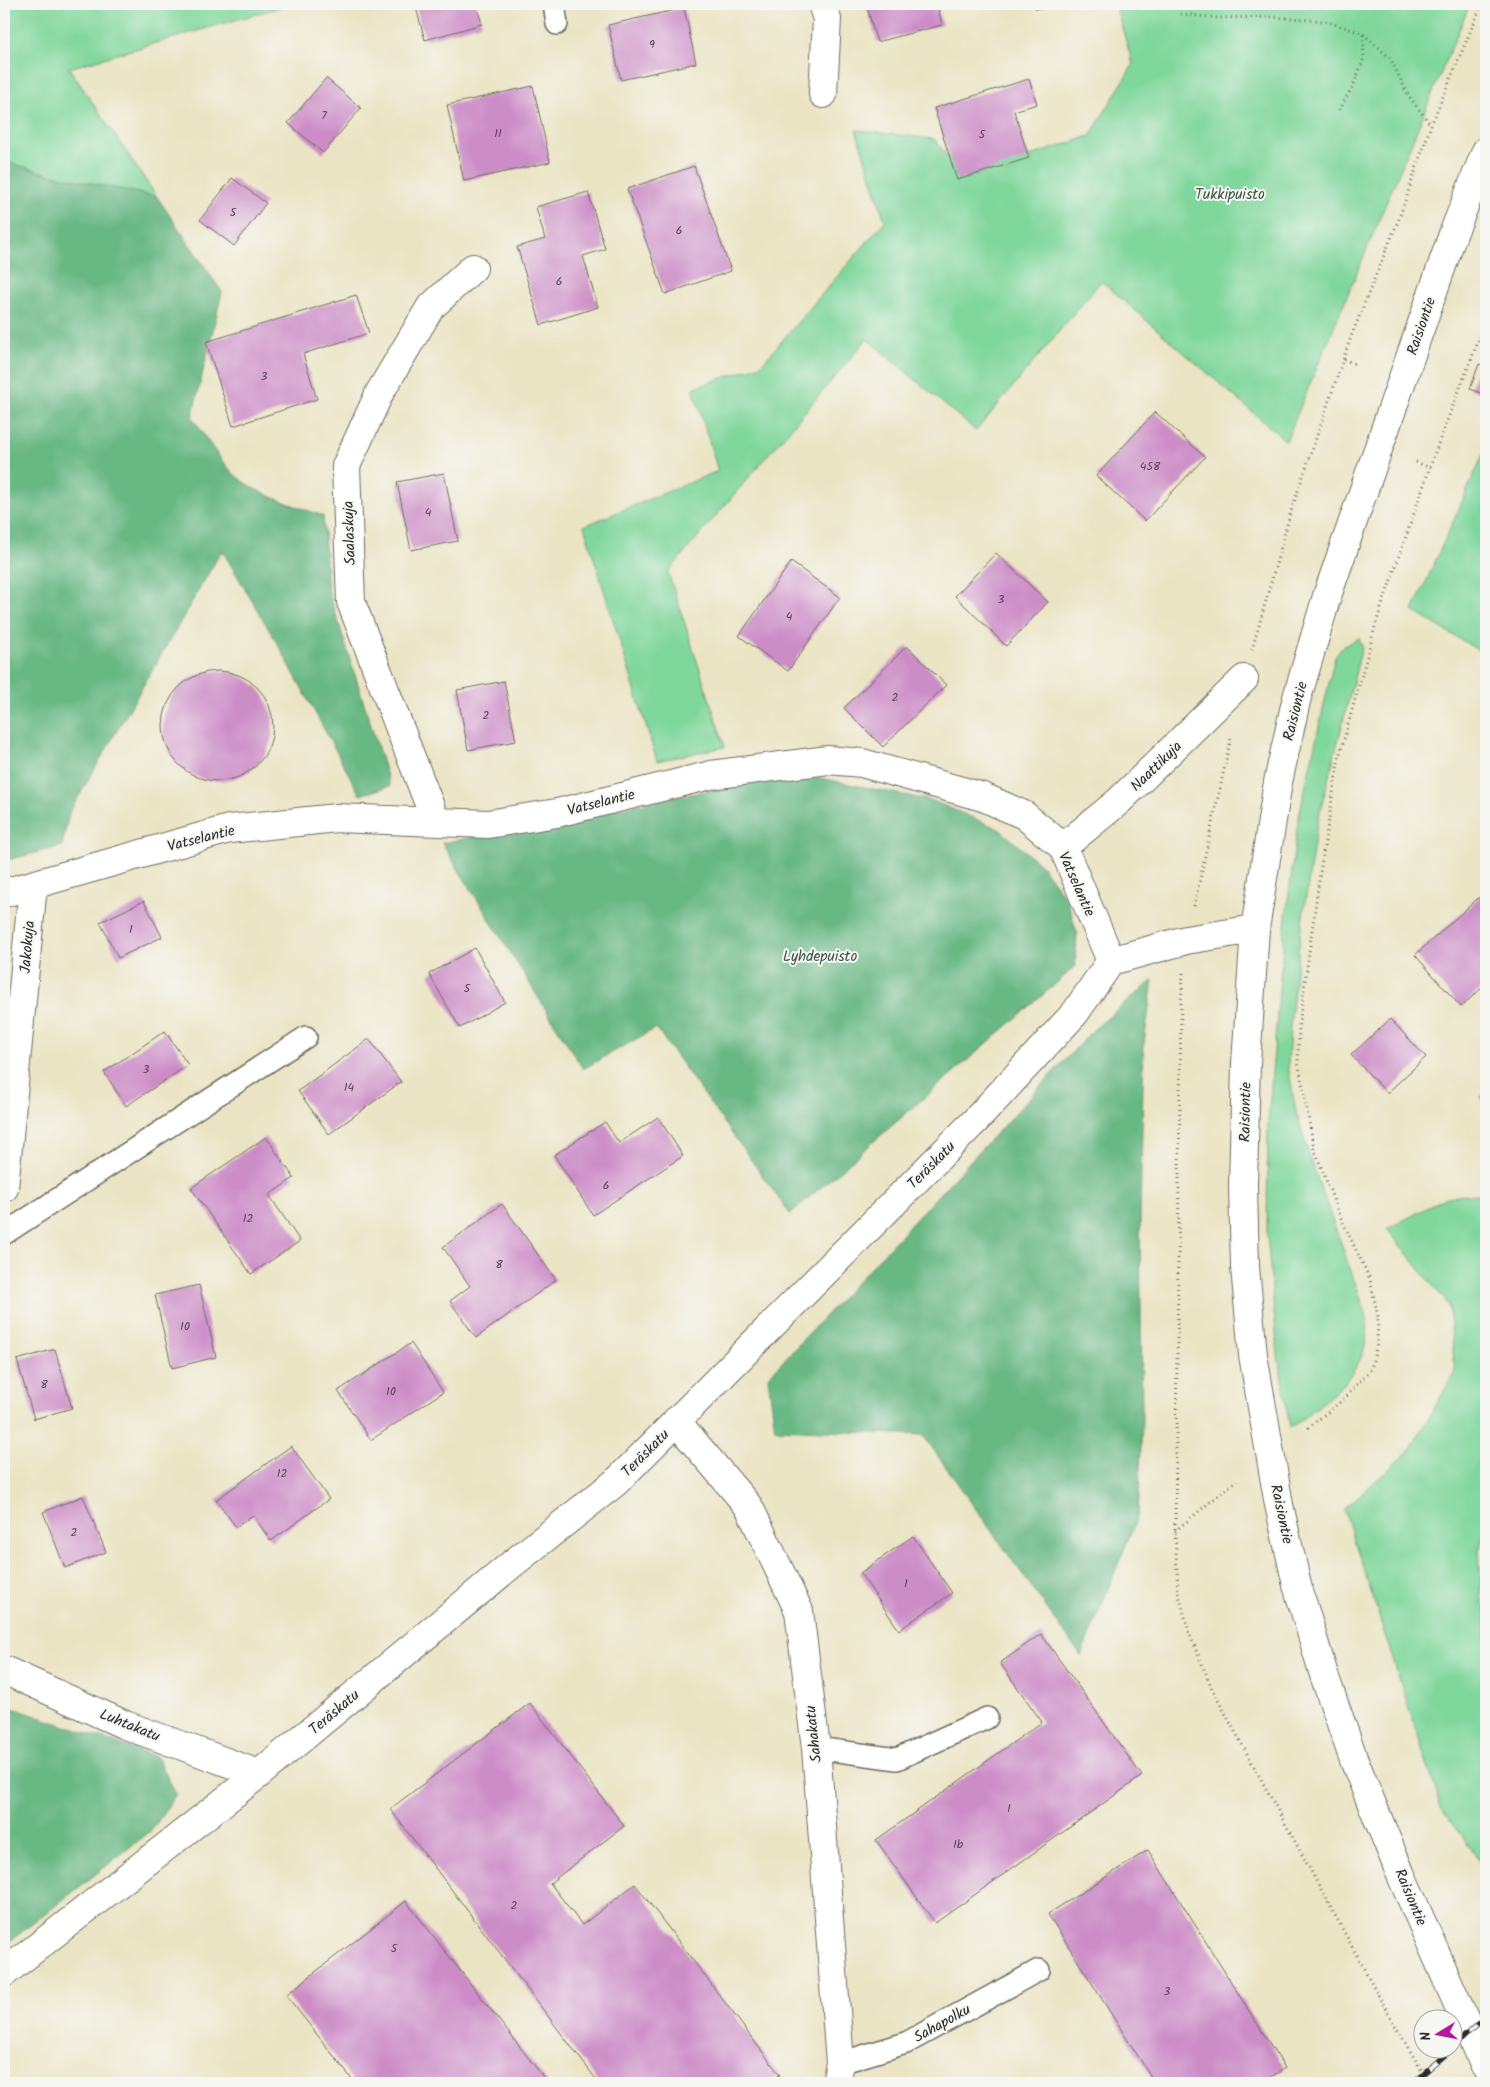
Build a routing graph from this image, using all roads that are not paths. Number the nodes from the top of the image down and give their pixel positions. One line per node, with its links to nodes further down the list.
1 (822, 4): 2 (street)
2 (823, 94)
3 (1486, 151): 10 (street, Raisiontie)
4 (473, 268): 6 (street, Saalaskuja)
5 (1244, 679): 7 (street, Naattikuja)
6 (436, 822): 7 (street, Vatselantie); 8 (street, Vatselantie)
7 (1062, 847): 11 (street, Vatselantie)
8 (33, 885): 9 (street, Vatselantie); 13 (street, Jakokuja)
9 (4, 893)
10 (1255, 929): 11 (street); 22 (street, Raisiontie)
11 (1111, 961): 15 (street, Teräskatu)
12 (306, 1037): 14 (lane)
13 (4, 1188)
14 (4, 1234)
15 (676, 1421): 18 (street, Sahakatu); 19 (street, Teräskatu)
16 (4, 1670): 19 (street, Luhtakatu)
17 (988, 1718): 18 (lane)
18 (816, 1748): 23 (street, Sahakatu)
19 (258, 1774): 21 (street, Teräskatu)
20 (1039, 1970): 23 (lane, Sahapolku)
21 (4, 1973)
22 (1486, 2068)
23 (838, 2073)

